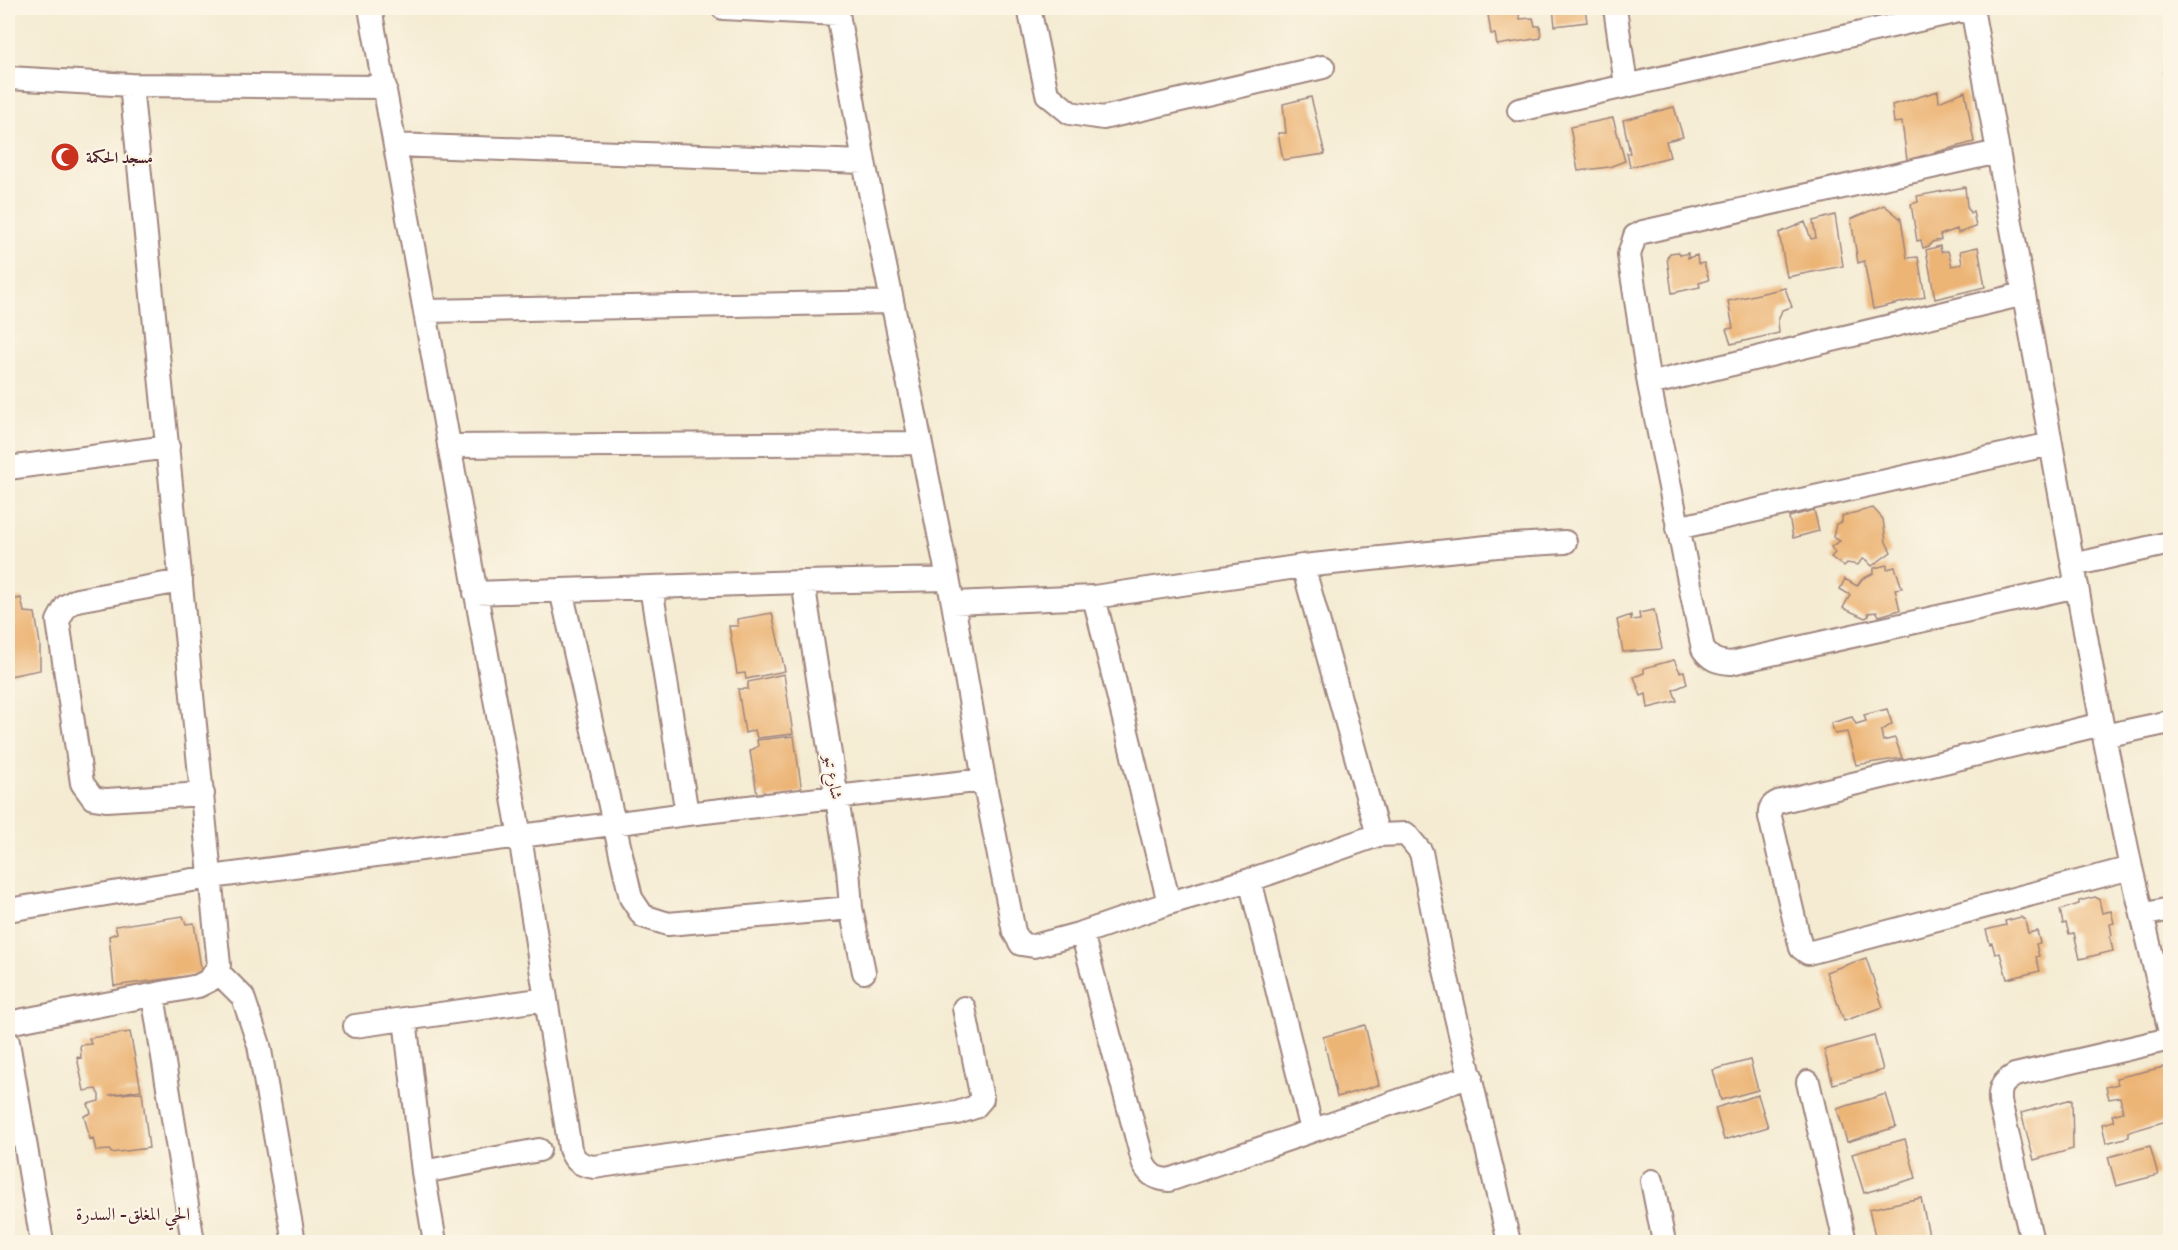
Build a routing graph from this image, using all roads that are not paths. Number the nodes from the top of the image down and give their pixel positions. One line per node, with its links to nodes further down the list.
1 (370, 8): 11 (street)
2 (723, 8): 6 (street)
3 (1029, 8): 7 (street)
4 (1615, 8): 10 (street)
5 (1972, 8): 10 (street); 14 (street)
6 (838, 11): 15 (street)
7 (1323, 68)
8 (8, 78): 9 (street)
9 (131, 85): 11 (street); 23 (street)
10 (1626, 85): 12 (street)
11 (384, 87): 13 (street)
12 (1519, 110)
13 (395, 145): 15 (street); 18 (street)
14 (1998, 152): 16 (street); 19 (street)
15 (864, 162): 17 (street)
16 (2024, 294): 19 (street); 21 (street)
17 (892, 302): 18 (street); 20 (street)
18 (426, 311): 22 (street)
19 (1649, 384): 25 (street)
20 (921, 443): 22 (street); 30 (street)
21 (2051, 444): 25 (street); 29 (street)
22 (449, 446): 35 (street)
23 (168, 447): 24 (street); 31 (street)
24 (8, 468)
25 (1677, 528): 29 (street)
26 (1565, 542): 28 (street)
27 (2170, 543): 29 (street)
28 (1303, 566): 36 (street); 45 (street)
29 (2075, 576): 39 (street)
30 (948, 579): 32 (street); 37 (street)
31 (181, 581): 41 (street); 41 (street)
32 (803, 582): 33 (street); 42 (street, شارع تبو)
33 (651, 587): 34 (street); 43 (street)
34 (561, 590): 35 (street); 44 (street)
35 (475, 593): 46 (street)
36 (1094, 597): 37 (street); 50 (street)
37 (953, 603): 40 (street)
38 (2170, 722): 39 (street)
39 (2104, 730): 47 (street); 47 (street)
40 (984, 780): 42 (street); 55 (street)
41 (202, 794): 48 (street)
42 (837, 795): 43 (street); 51 (street, شارع تبو)
43 (687, 814): 44 (street)
44 (614, 824): 46 (street); 51 (street)
45 (1378, 835): 49 (street); 67 (street)
46 (520, 837): 48 (street); 59 (street)
47 (2131, 868): 54 (street)
48 (211, 877): 53 (street); 56 (street)
49 (1250, 880): 50 (street); 69 (street)
50 (1169, 903): 55 (street)
51 (851, 908): 57 (street, شارع تبو)
52 (2170, 909): 54 (street)
53 (8, 910)
54 (2142, 915): 64 (street)
55 (1082, 933): 69 (street)
56 (217, 971): 58 (street); 75 (street)
57 (864, 972)
58 (153, 995): 62 (street); 74 (street)
59 (546, 999): 60 (street); 61 (street)
60 (964, 1008)
61 (405, 1019): 63 (street); 71 (street)
62 (8, 1023)
63 (355, 1026)
64 (2170, 1032)
65 (2170, 1039): 80 (street)
66 (8, 1042): 73 (street)
67 (1471, 1076): 69 (street); 77 (street)
68 (1808, 1082): 79 (street)
69 (1312, 1130)
70 (539, 1150): 71 (street)
71 (423, 1172): 76 (street)
72 (1652, 1181): 78 (street)
73 (42, 1242)
74 (193, 1242)
75 (294, 1242)
76 (435, 1242)
77 (1509, 1242)
78 (1664, 1242)
79 (1845, 1242)
80 (2032, 1242)

